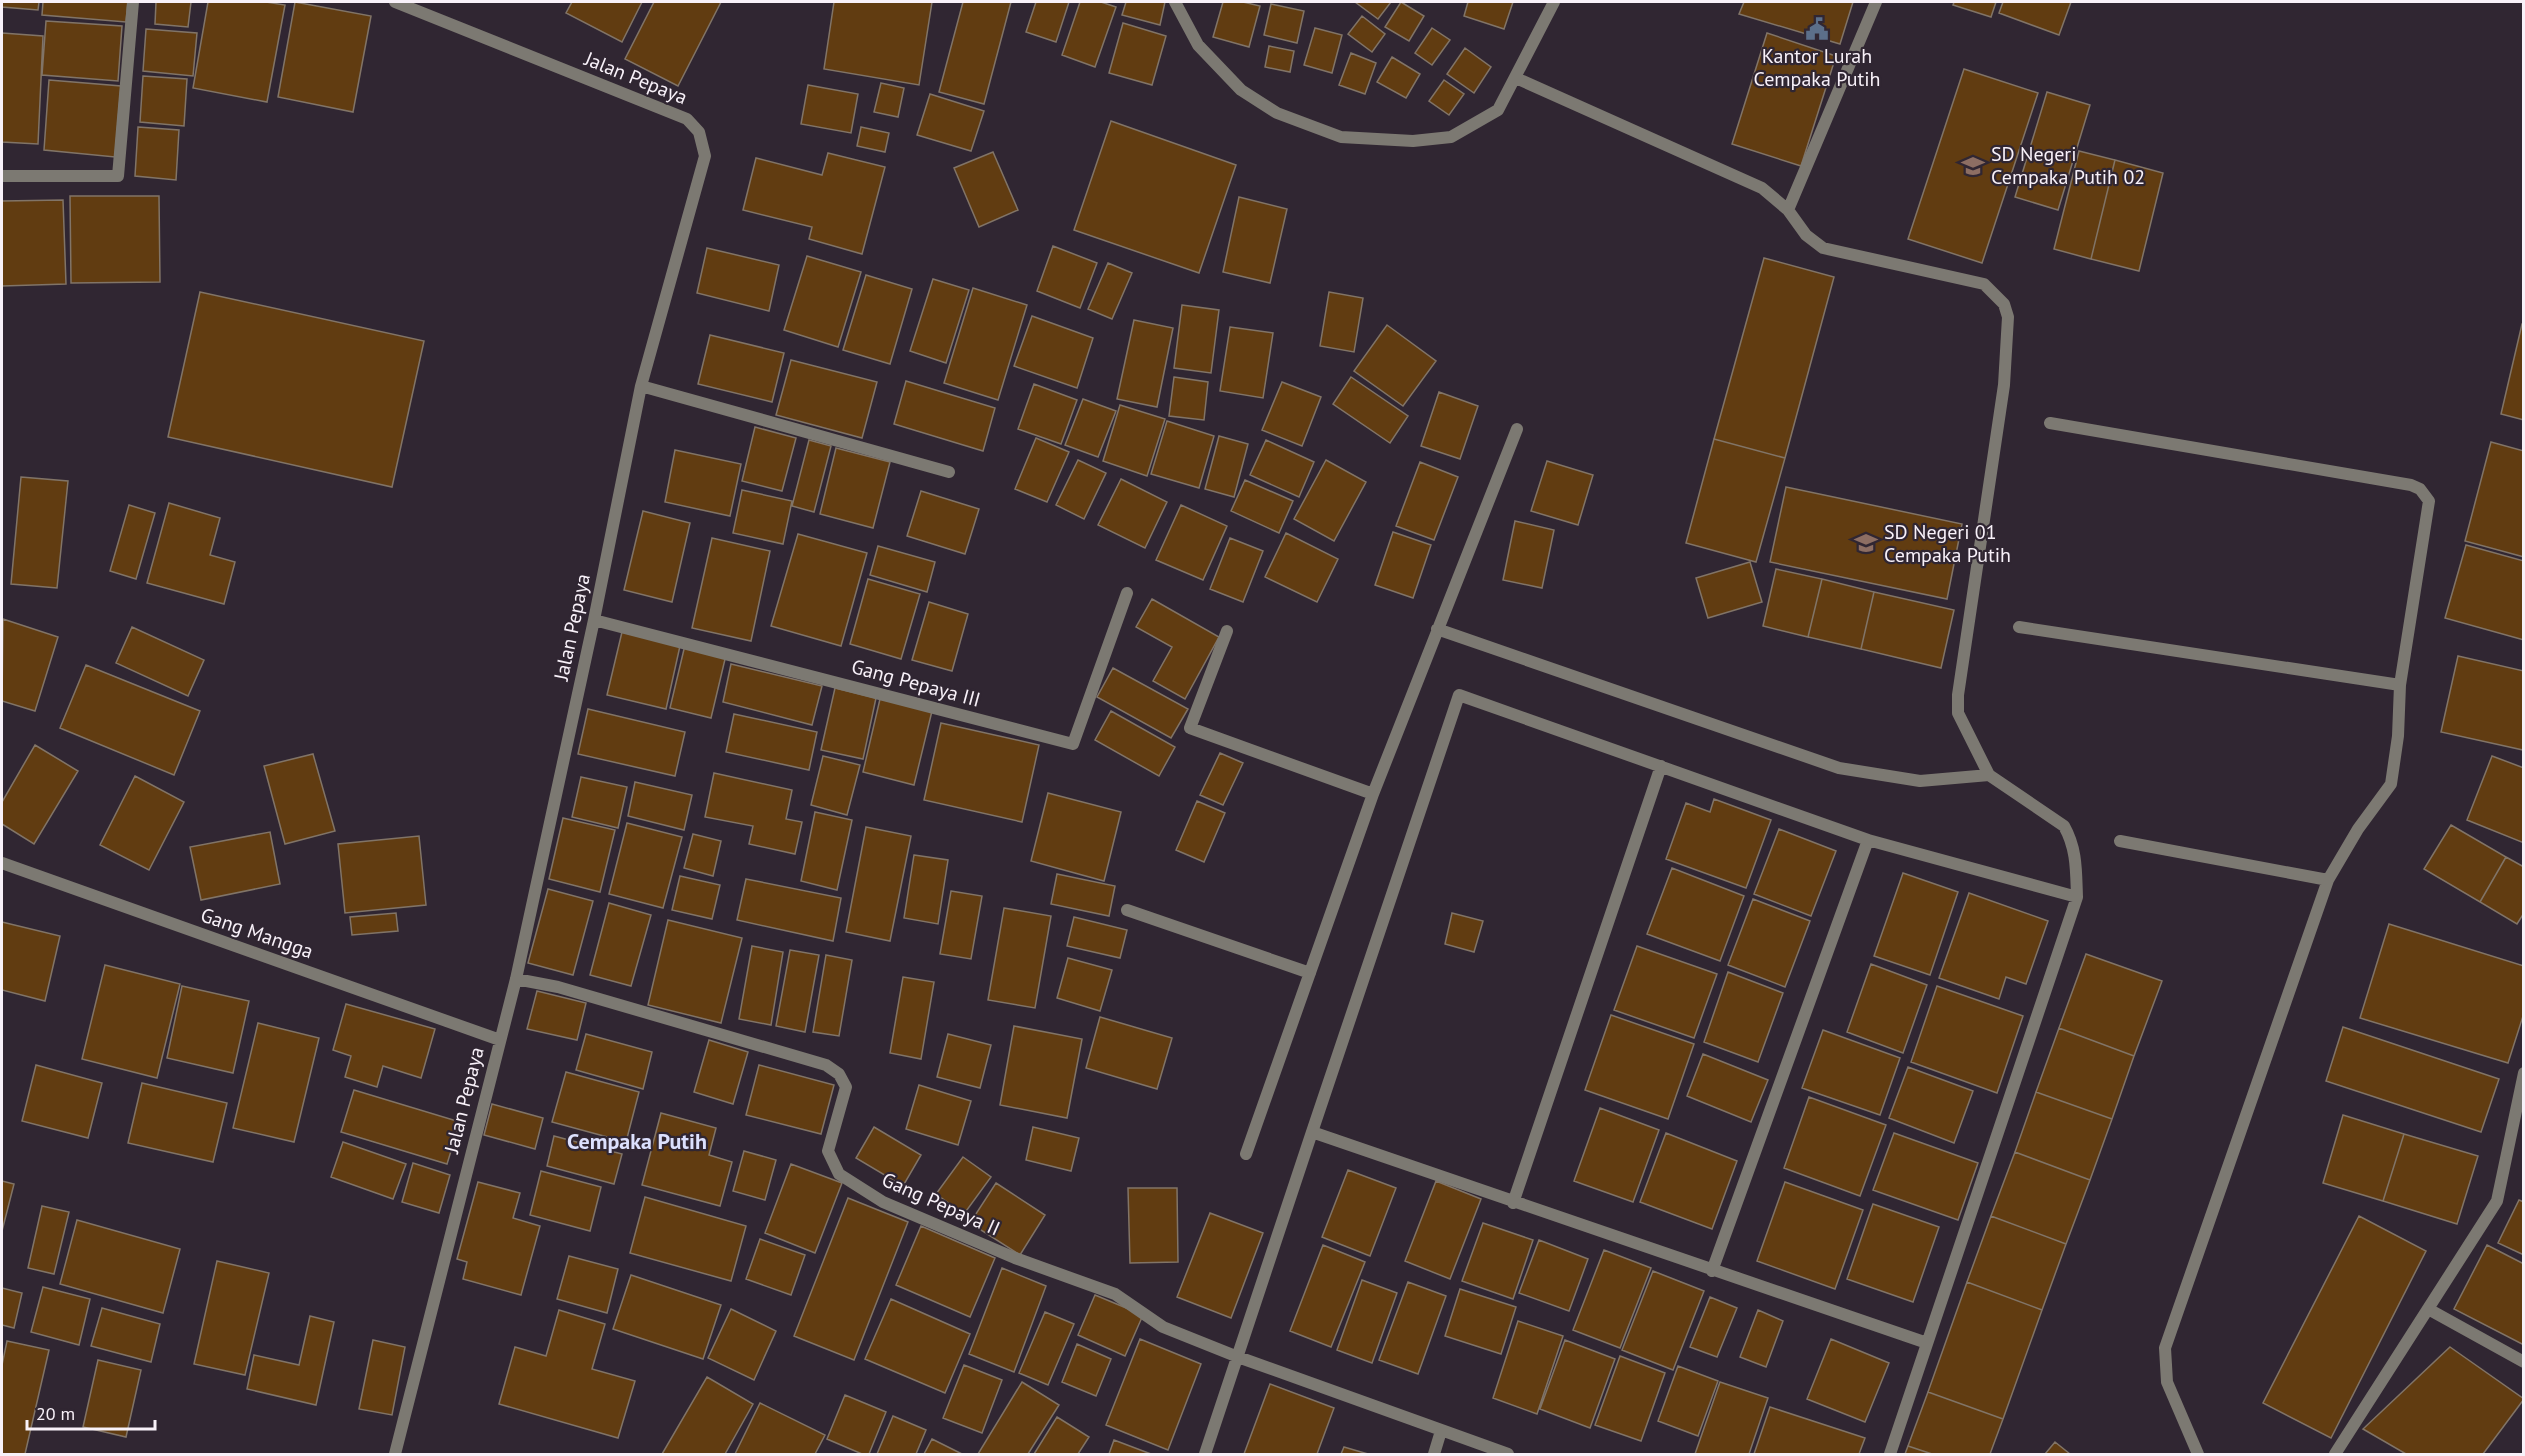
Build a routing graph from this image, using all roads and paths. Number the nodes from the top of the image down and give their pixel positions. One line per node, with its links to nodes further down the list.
1 (133, 2): 7 (street)
2 (395, 2): 9 (street, Jalan Pepaya)
3 (1174, 2): 6 (street)
4 (1554, 2): 6 (street)
5 (1876, 2): 8 (street)
6 (1516, 78): 8 (street)
7 (2, 176)
8 (1788, 210): 20 (street)
9 (641, 386): 12 (street); 14 (street, Jalan Pepaya)
10 (2050, 423): 18 (street)
11 (1517, 429): 16 (street)
12 (949, 472)
13 (1127, 593): 14 (street, Gang Pepaya III)
14 (594, 620): 29 (street, Jalan Pepaya)
15 (2019, 627): 18 (street)
16 (1437, 629): 20 (street); 21 (street)
17 (1227, 631): 21 (street)
18 (2400, 685): 25 (street)
19 (1661, 766): 22 (street); 32 (street); 34 (street)
20 (1989, 775): 26 (street)
21 (1373, 794): 28 (street)
22 (1868, 840): 26 (street); 35 (street)
23 (2120, 842): 25 (street)
24 (2, 863): 30 (street, Gang Mangga)
25 (2328, 880): 46 (street)
26 (2076, 897): 37 (street)
27 (1127, 910): 28 (street)
28 (1310, 973): 33 (street)
29 (516, 979): 30 (street, Jalan Pepaya); 38 (street, Gang Pepaya II)
30 (500, 1040): 41 (street, Jalan Pepaya)
31 (2523, 1073): 36 (street)
32 (1312, 1132): 34 (street); 38 (street)
33 (1246, 1154)
34 (1513, 1203): 35 (street)
35 (1713, 1271): 37 (street)
36 (2430, 1310): 39 (street); 47 (street)
37 (1927, 1343): 45 (street)
38 (1238, 1357): 40 (street); 42 (street)
39 (2523, 1362)
40 (1442, 1431): 43 (street); 44 (street)
41 (395, 1455)
42 (1205, 1455)
43 (1434, 1455)
44 (1508, 1455)
45 (1890, 1455)
46 (2198, 1455)
47 (2335, 1455)

